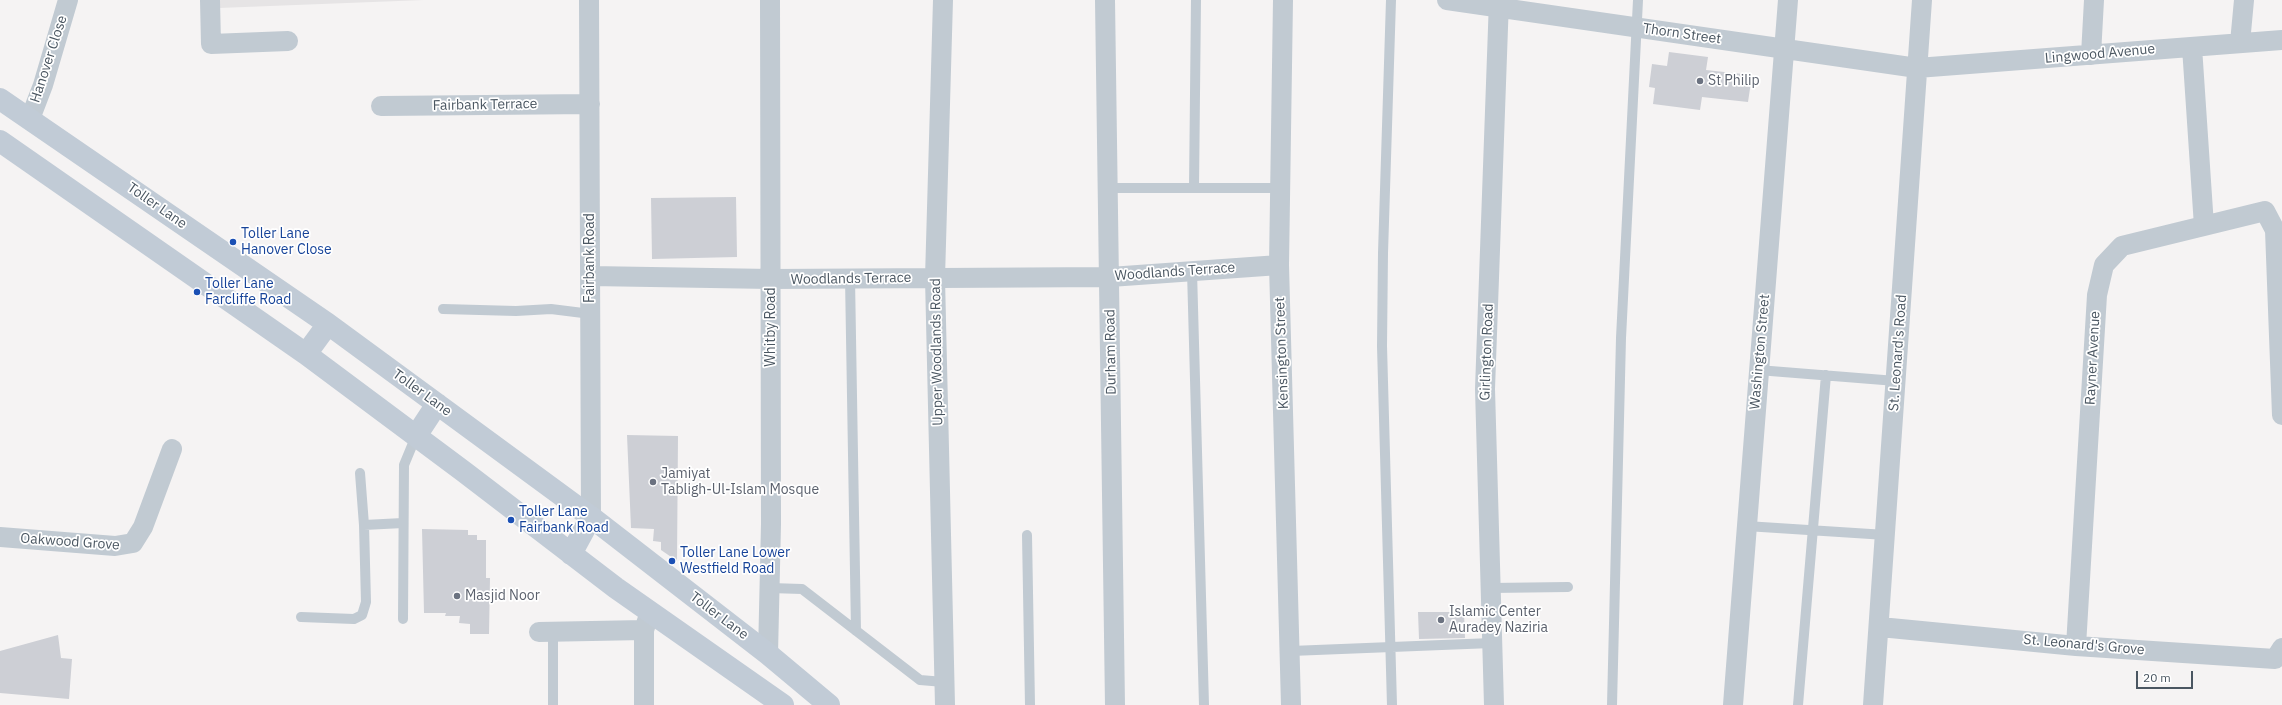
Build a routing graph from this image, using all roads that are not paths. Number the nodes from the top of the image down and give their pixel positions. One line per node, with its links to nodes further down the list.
1 (68, 0): 28 (street, Hanover Close)
2 (210, 0): 19 (street)
3 (589, 0): 26 (street, Fairbank Road)
4 (770, 0): 40 (street, Whitby Road)
5 (943, 0): 39 (street, Upper Woodlands Road)
6 (1106, 0): 30 (street, Durham Road)
7 (1196, 0): 31 (lane)
8 (1283, 0): 32 (street, Kensington Street)
9 (1391, 0): 72 (lane)
10 (1447, 0): 16 (street, Thorn Street)
11 (1638, 0): 17 (lane)
12 (1788, 0): 22 (street, Washington Street)
13 (1922, 0): 24 (street, St. Leonard's Road)
14 (2094, 0): 23 (street)
15 (2244, 0): 20 (street)
16 (1499, 4): 17 (street, Thorn Street); 64 (street, Girlington Road)
17 (1638, 28): 22 (street, Thorn Street); 90 (lane)
18 (2282, 40): 20 (street, Lingwood Avenue)
19 (288, 41)
20 (2240, 43): 21 (street, Lingwood Avenue)
21 (2192, 47): 23 (street, Lingwood Avenue); 33 (street)
22 (1784, 49): 24 (street, Thorn Street); 45 (street, Washington Street)
23 (2092, 55): 24 (street, Lingwood Avenue)
24 (1918, 68): 47 (street, St. Leonard's Road)
25 (0, 100): 28 (main road, Toller Lane)
26 (590, 104): 27 (street, Fairbank Terrace); 36 (street, Fairbank Road)
27 (381, 106)
28 (30, 118): 43 (main road, Toller Lane)
29 (0, 141): 44 (main road)
30 (1109, 188): 31 (lane); 37 (street, Durham Road)
31 (1194, 188): 32 (lane)
32 (1280, 188): 34 (street, Kensington Street)
33 (2204, 226): 49 (street, Rayner Avenue); 73 (street, Rayner Avenue)
34 (1279, 265): 35 (street, Woodlands Terrace); 75 (street, Kensington Street)
35 (1192, 271): 37 (street, Woodlands Terrace); 86 (lane)
36 (591, 276): 40 (street, Woodlands Terrace); 42 (street, Fairbank Road)
37 (1110, 277): 39 (street, Woodlands Terrace); 85 (street, Durham Road)
38 (850, 278): 39 (street, Woodlands Terrace); 40 (street, Woodlands Terrace); 69 (lane)
39 (935, 278): 78 (street, Upper Woodlands Road)
40 (771, 280): 63 (street, Whitby Road)
41 (443, 309): 42 (lane)
42 (590, 314): 53 (street, Fairbank Road)
43 (328, 324): 44 (main road); 48 (main road, Toller Lane)
44 (306, 354): 50 (main road)
45 (1758, 370): 46 (lane); 56 (street, Washington Street)
46 (1826, 375): 47 (lane); 57 (lane)
47 (1896, 381): 59 (street, St. Leonard's Road)
48 (437, 404): 50 (main road); 53 (main road, Toller Lane)
49 (2282, 415)
50 (416, 436): 54 (lane); 61 (main road)
51 (172, 449): 60 (street, Oakwood Grove)
52 (360, 473): 55 (lane)
53 (591, 517): 61 (main road); 76 (main road, Toller Lane)
54 (403, 523): 55 (lane); 66 (lane)
55 (364, 525): 65 (lane)
56 (1746, 526): 57 (lane); 91 (street, Washington Street)
57 (1812, 530): 59 (lane); 92 (lane)
58 (1027, 535): 84 (lane)
59 (1886, 535): 68 (street, St. Leonard's Road)
60 (0, 537)
61 (571, 554): 67 (main road)
62 (1568, 587): 64 (lane)
63 (770, 588): 69 (lane); 76 (street, Whitby Road)
64 (1491, 588): 71 (street, Girlington Road)
65 (301, 617)
66 (403, 619)
67 (647, 622): 70 (street); 77 (main road); 80 (street)
68 (1880, 627): 73 (street, St. Leonard's Grove); 93 (street, St. Leonard's Road)
69 (856, 631): 78 (lane)
70 (546, 632): 79 (lane)
71 (1492, 643): 72 (lane); 89 (street, Girlington Road)
72 (1391, 646): 75 (lane); 88 (lane)
73 (2076, 646): 74 (street, St. Leonard's Grove)
74 (2282, 649)
75 (1291, 651): 87 (street, Kensington Street)
76 (768, 654): 77 (main road); 82 (main road, Toller Lane)
77 (750, 681): 81 (main road)
78 (944, 682): 83 (street, Upper Woodlands Road)
79 (553, 705)
80 (644, 705)
81 (783, 705)
82 (829, 705)
83 (945, 705)
84 (1030, 705)
85 (1115, 705)
86 (1204, 705)
87 (1292, 705)
88 (1392, 705)
89 (1494, 705)
90 (1612, 705)
91 (1733, 705)
92 (1798, 705)
93 (1873, 705)

